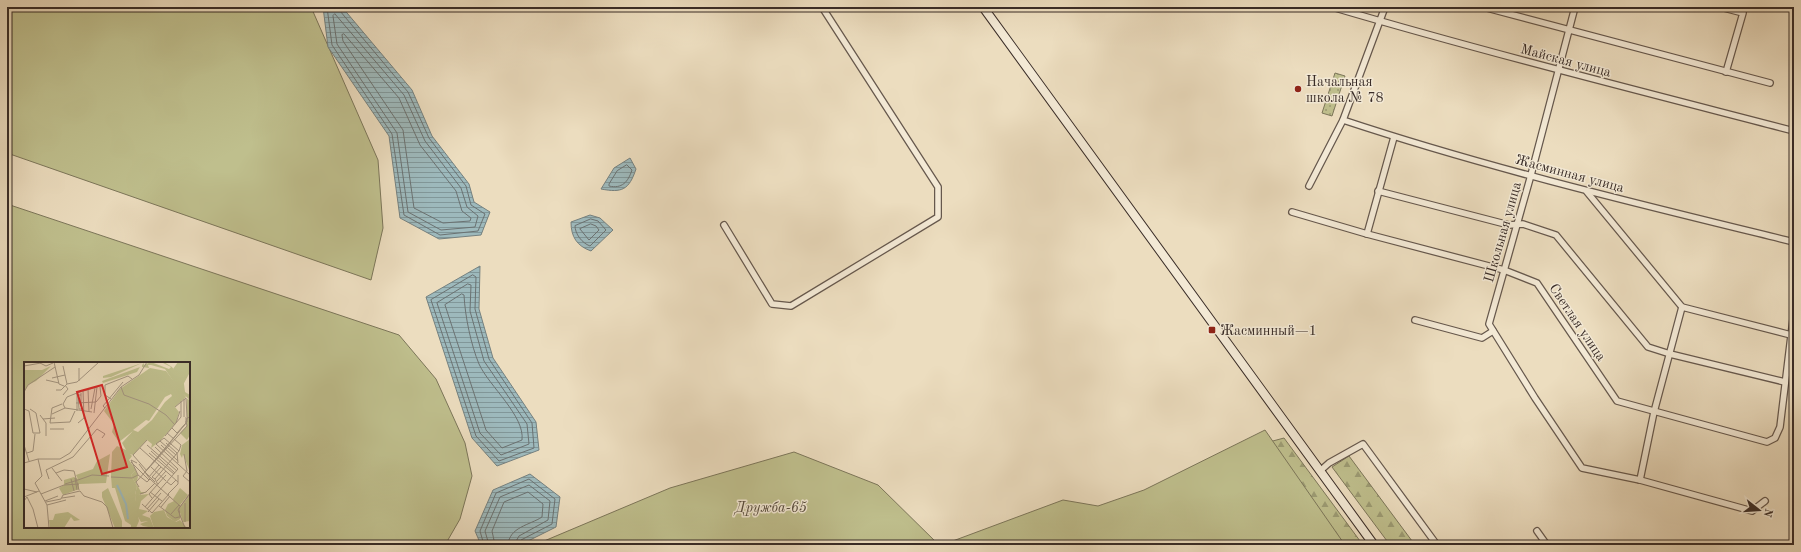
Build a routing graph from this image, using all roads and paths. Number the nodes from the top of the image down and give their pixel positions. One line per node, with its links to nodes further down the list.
1 (822, 7): 22 (street)
2 (983, 7): 34 (main road)
3 (1332, 7): 8 (street, Майская улица)
4 (1385, 7): 8 (street)
5 (1483, 7): 9 (street)
6 (1575, 7): 9 (street, Школьная улица)
7 (1720, 7): 11 (street)
8 (1380, 22): 10 (street, Майская улица); 13 (street)
9 (1569, 30): 10 (street, Школьная улица); 11 (street)
10 (1558, 71): 14 (street, Майская улица); 16 (street, Школьная улица)
11 (1726, 72): 12 (street)
12 (1770, 83)
13 (1342, 120): 15 (street, Жасминная улица); 17 (street)
14 (1794, 131)
15 (1394, 137): 16 (street, Жасминная улица); 18 (street)
16 (1531, 175): 19 (street, Жасминная улица); 21 (street, Школьная улица)
17 (1309, 186)
18 (1378, 191): 21 (street); 23 (street)
19 (1587, 191): 24 (street, Жасминная улица); 26 (street)
20 (1292, 212): 23 (street, Светлая улица)
21 (1517, 224): 25 (street, Школьная улица); 31 (street)
22 (724, 225)
23 (1367, 234): 25 (street, Светлая улица)
24 (1794, 242)
25 (1504, 270): 29 (street, Школьная улица); 33 (street, Светлая улица)
26 (1682, 307): 30 (street); 31 (street)
27 (1794, 311): 30 (street)
28 (1415, 320): 29 (street)
29 (1493, 331): 35 (street)
30 (1791, 335): 32 (street)
31 (1670, 354): 32 (street); 33 (street)
32 (1785, 382): 33 (street, Светлая улица)
33 (1654, 412): 35 (street)
34 (1320, 471): 38 (main road); 39 (street)
35 (1640, 480): 36 (street)
36 (1765, 501)
37 (1537, 531): 40 (street)
38 (1374, 545)
39 (1437, 545)
40 (1547, 545)

